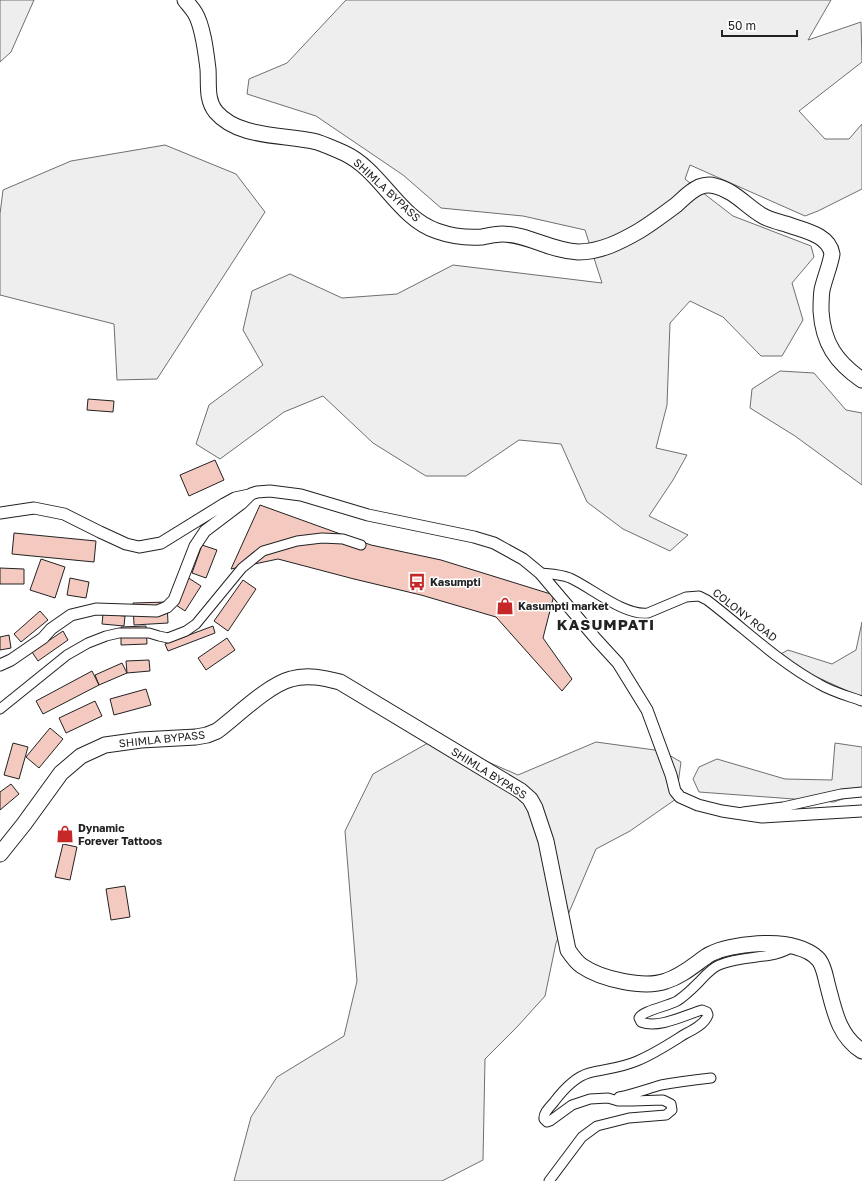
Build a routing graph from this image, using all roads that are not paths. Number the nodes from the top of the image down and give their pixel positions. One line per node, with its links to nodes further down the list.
1 (185, 0): 2 (highway, SHIMLA BYPASS)
2 (862, 380)
3 (251, 494): 4 (street); 6 (street); 7 (street)
4 (0, 512)
5 (361, 545): 9 (street)
6 (540, 573): 8 (street, COLONY ROAD); 12 (street)
7 (0, 665)
8 (862, 701)
9 (0, 709)
10 (862, 792): 12 (street)
11 (862, 811): 12 (street)
12 (734, 813)
13 (0, 854): 14 (highway, SHIMLA BYPASS)
14 (796, 946): 15 (highway, SHIMLA BYPASS); 17 (street)
15 (862, 1051)
16 (711, 1078): 17 (street)
17 (608, 1098): 18 (street)
18 (549, 1181)

